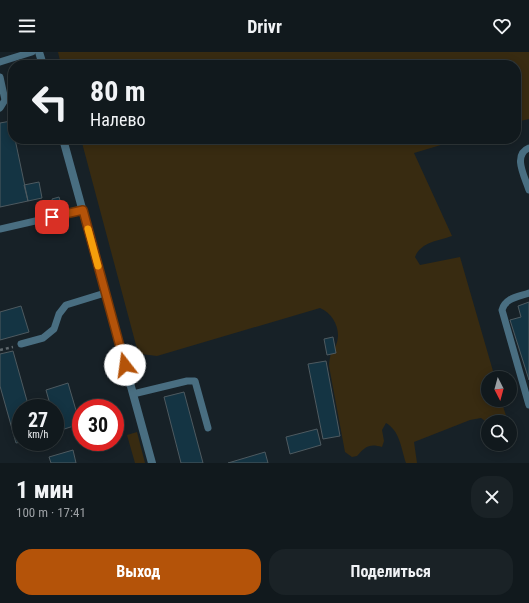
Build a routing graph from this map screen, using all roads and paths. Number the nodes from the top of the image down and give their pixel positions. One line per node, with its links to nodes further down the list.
1 (32, 52): 2 (lane)
2 (0, 62)
3 (0, 78): 4 (lane)
4 (0, 108)
5 (64, 144): 8 (street)
6 (529, 148): 7 (lane)
7 (529, 190)
8 (83, 210): 9 (lane); 10 (street)
9 (0, 229)
10 (105, 293): 12 (lane); 13 (street)
11 (529, 293): 14 (lane)
12 (21, 344)
13 (133, 394): 15 (lane); 16 (street)
14 (529, 405)
15 (208, 428)
16 (152, 463)

